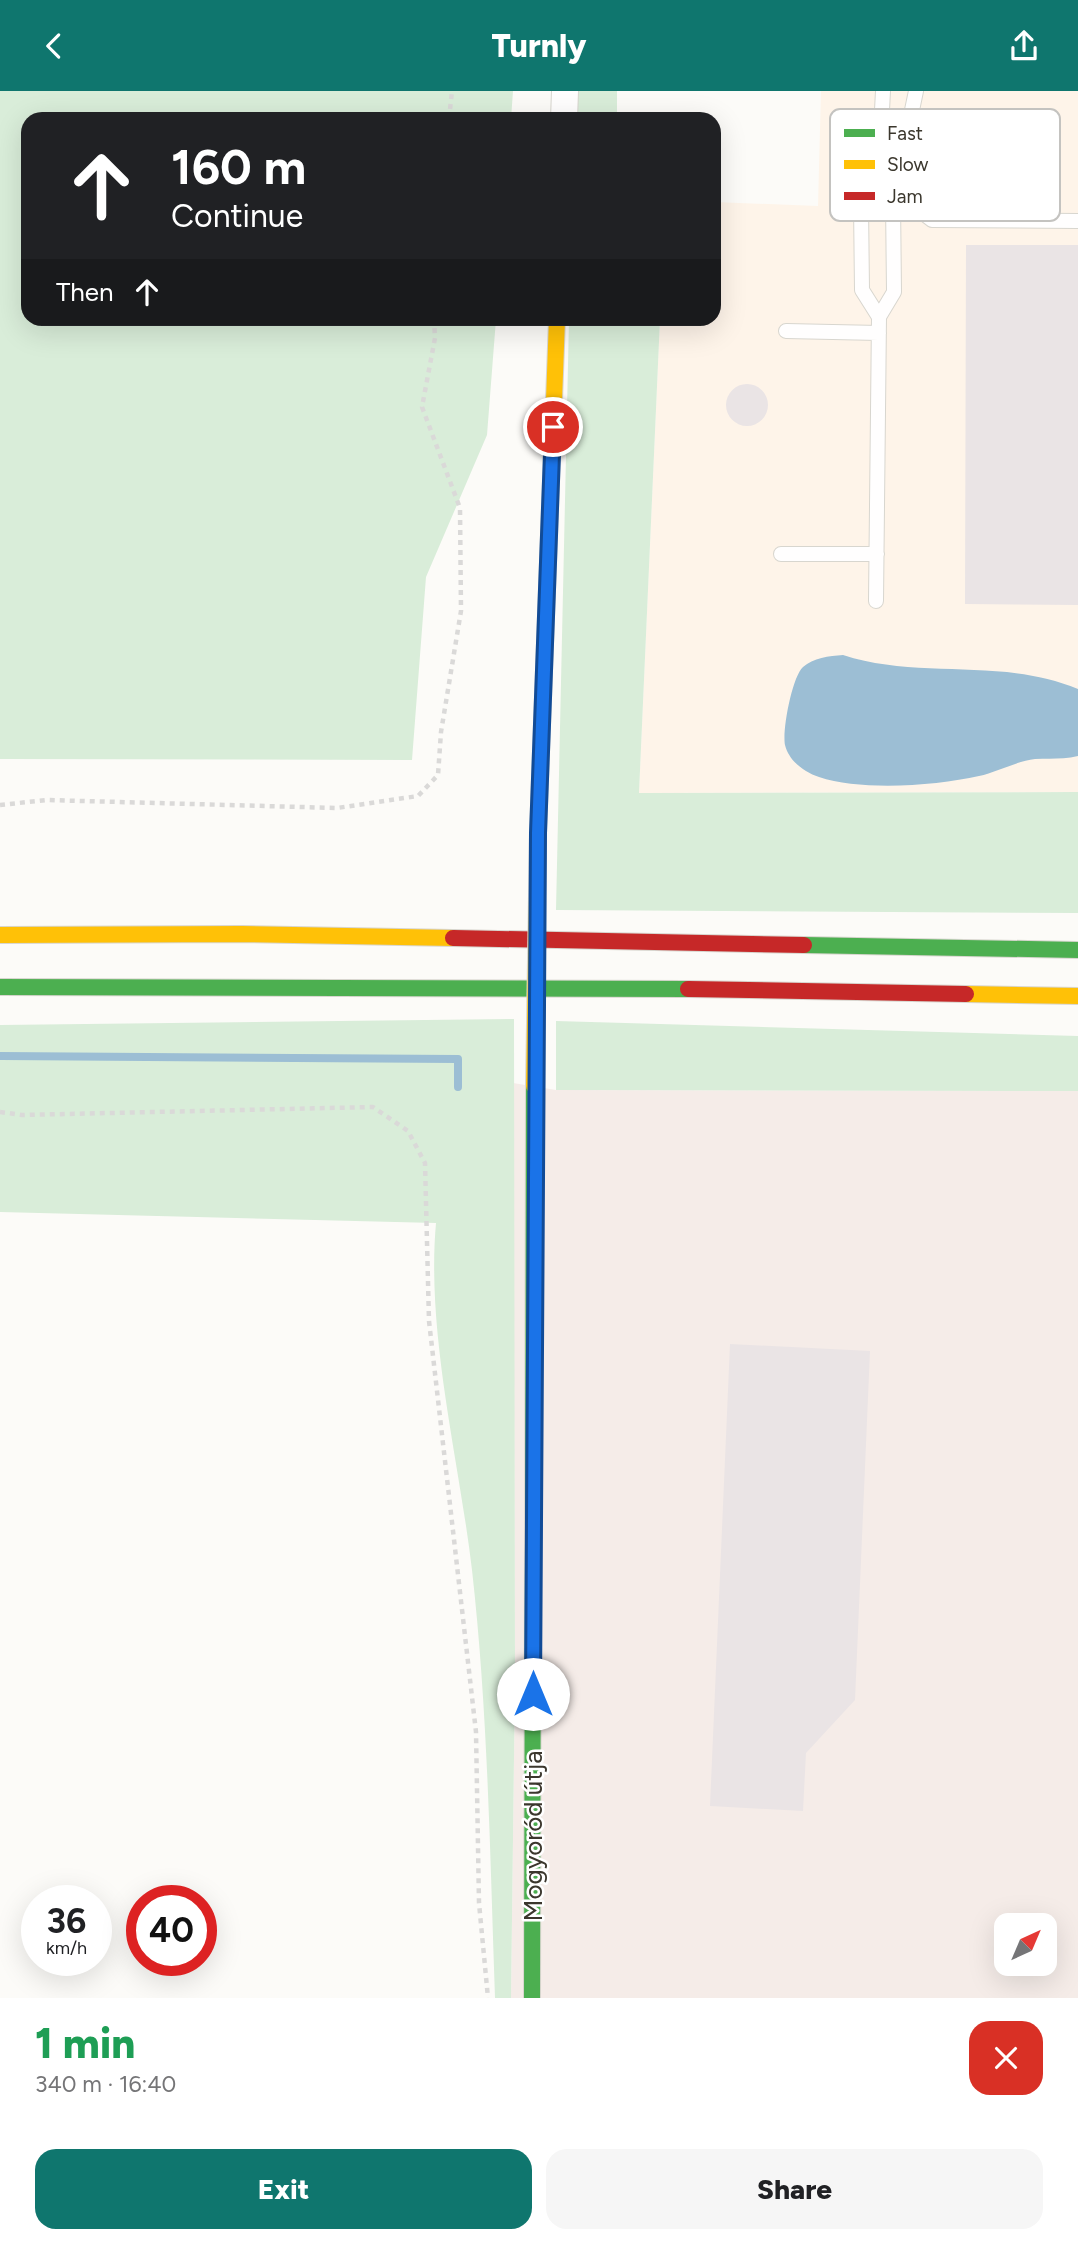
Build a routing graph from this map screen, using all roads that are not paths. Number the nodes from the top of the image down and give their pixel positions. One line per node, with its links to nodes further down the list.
1 (565, 91): 6 (street)
2 (883, 91): 4 (lane)
3 (916, 91): 5 (lane)
4 (882, 109)
5 (912, 109)
6 (564, 112)
7 (861, 221): 11 (lane)
8 (893, 221): 11 (lane)
9 (1060, 221): 10 (lane)
10 (1078, 221)
11 (878, 317): 14 (lane)
12 (557, 326): 22 (main road, Mogyoród útja, bridge)
13 (786, 331): 14 (lane)
14 (878, 333): 16 (lane)
15 (781, 554): 16 (lane)
16 (877, 554): 17 (lane)
17 (876, 601)
18 (0, 935): 19 (main road)
19 (1078, 950)
20 (0, 987): 21 (main road)
21 (1078, 996)
22 (533, 1998)

